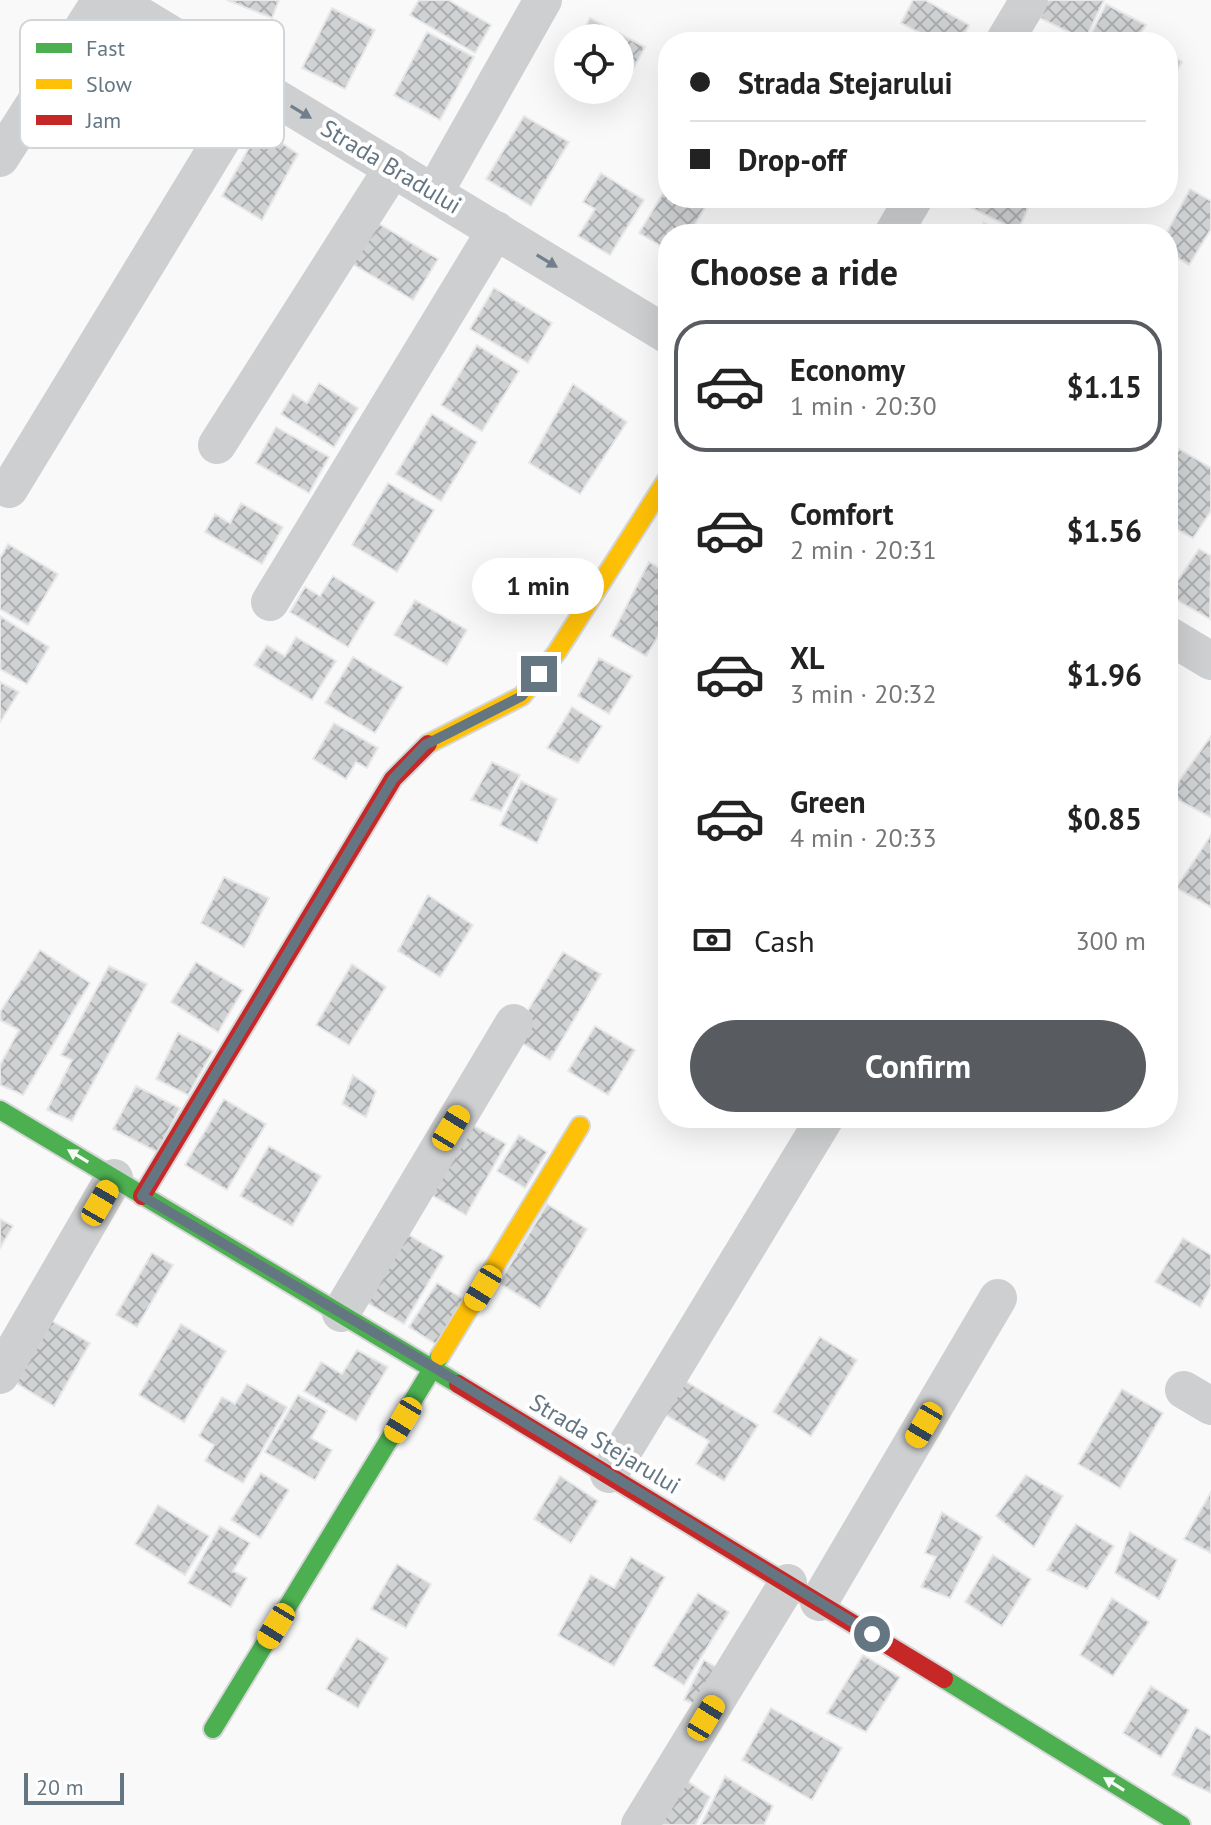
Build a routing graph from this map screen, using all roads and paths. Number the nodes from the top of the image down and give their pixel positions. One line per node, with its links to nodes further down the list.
1 (101, 0): 5 (street)
2 (114, 0): 6 (street, Strada Bradului)
3 (543, 0): 13 (street)
4 (1029, 0): 7 (street)
5 (88, 20)
6 (147, 20)
7 (1010, 32)
8 (284, 102): 12 (street, Strada Bradului, one-way to 12)
9 (20, 127): 11 (street)
10 (217, 148): 17 (street)
11 (0, 158)
12 (393, 168): 13 (street, Strada Bradului); 16 (street)
13 (434, 193): 14 (street, Strada Bradului)
14 (496, 230): 15 (street, Strada Bradului, one-way to 15); 19 (street)
15 (658, 329)
16 (217, 445)
17 (9, 489)
18 (658, 494): 26 (street)
19 (270, 602)
20 (1178, 641): 21 (street)
21 (1211, 661)
22 (514, 1023): 28 (street)
23 (0, 1110): 26 (street, Strada Stejarului, one-way to 23)
24 (580, 1126): 29 (street)
25 (819, 1128): 31 (street)
26 (128, 1187): 28 (street, Strada Stejarului); 30 (street)
27 (998, 1298): 32 (street)
28 (341, 1313): 29 (street, Strada Stejarului)
29 (435, 1368): 31 (street, Strada Stejarului); 33 (street)
30 (0, 1375)
31 (609, 1474): 32 (street, Strada Stejarului)
32 (804, 1593): 34 (street); 35 (street, Strada Stejarului, one-way to 32)
33 (213, 1729)
34 (640, 1825)
35 (1181, 1825)

